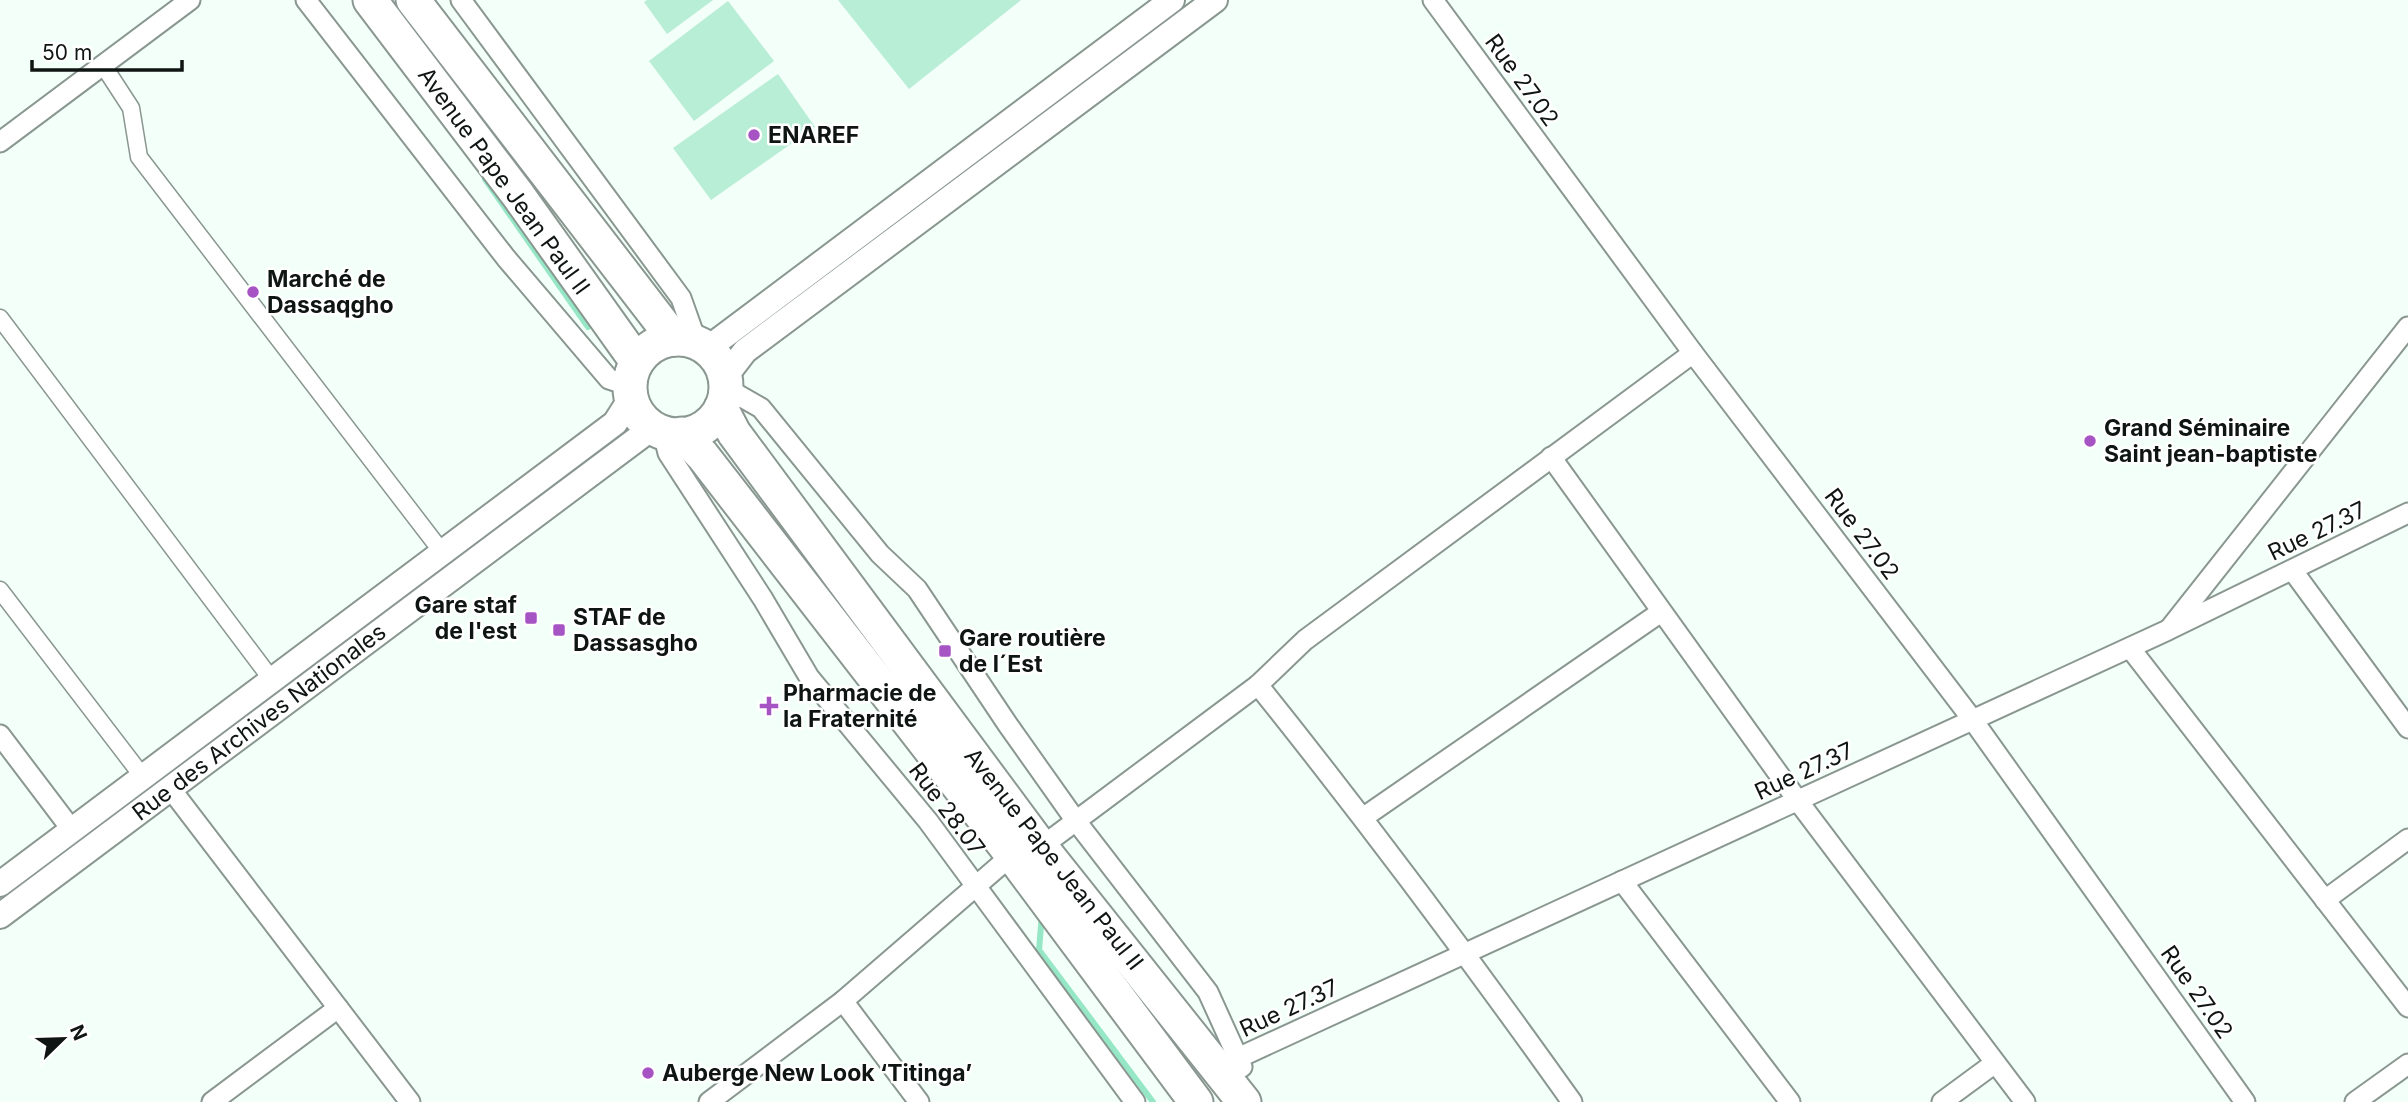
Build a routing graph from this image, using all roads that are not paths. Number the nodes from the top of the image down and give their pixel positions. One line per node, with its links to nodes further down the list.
1 (190, 0): 9 (street)
2 (306, 0): 15 (street)
3 (370, 0): 15 (highway, Avenue Pape Jean Paul II)
4 (413, 0): 13 (highway, Avenue Pape Jean Paul II)
5 (461, 0): 13 (street)
6 (1172, 0): 13 (street)
7 (1214, 0): 16 (street)
8 (1433, 0): 14 (street, Rue 27.02)
9 (103, 65): 10 (street); 20 (street)
10 (0, 142)
11 (0, 318): 26 (street)
12 (2408, 327): 24 (street)
13 (692, 344): 15 (highway); 16 (highway, Avenue Pape Jean Paul II)
14 (1693, 352): 18 (street); 28 (street, Rue 27.02)
15 (633, 382): 17 (highway, Avenue Pape Jean Paul II); 20 (street, Rue des Archives Nationales)
16 (724, 391): 17 (highway); 35 (street); 38 (highway, Avenue Pape Jean Paul II)
17 (666, 432): 32 (street, Rue des Archives Nationales); 38 (highway, Avenue Pape Jean Paul II); 41 (street, Rue 28.07)
18 (1551, 457): 23 (street); 27 (street)
19 (2408, 513): 21 (street, Rue 27.37)
20 (442, 552): 26 (street, Rue des Archives Nationales)
21 (2293, 571): 24 (street, Rue 27.37); 29 (street)
22 (0, 590): 31 (street)
23 (1661, 612): 33 (street); 34 (street)
24 (2168, 630): 25 (street, Rue 27.37)
25 (2130, 648): 28 (street, Rue 27.37); 42 (street)
26 (272, 680): 31 (street, Rue des Archives Nationales)
27 (1258, 685): 34 (street); 35 (street)
28 (1972, 719): 33 (street, Rue 27.37); 62 (street, Rue 27.02)
29 (2408, 728)
30 (0, 735): 36 (street)
31 (143, 777): 36 (street, Rue des Archives Nationales)
32 (170, 788): 43 (street, Rue des Archives Nationales); 47 (street)
33 (1798, 801): 39 (street, Rue 27.37); 48 (street)
34 (1364, 817): 44 (street)
35 (1076, 821): 38 (street); 49 (street)
36 (72, 830): 40 (street, Rue des Archives Nationales)
37 (2408, 839): 42 (street)
38 (1026, 851): 41 (street); 49 (highway, Avenue Pape Jean Paul II); 56 (highway, Avenue Pape Jean Paul II)
39 (1622, 881): 44 (street, Rue 27.37); 59 (street)
40 (0, 884)
41 (973, 886): 45 (street); 55 (street, Rue 28.07)
42 (2325, 900): 46 (street)
43 (0, 916)
44 (1467, 953): 49 (street, Rue 27.37); 58 (street)
45 (843, 1001): 53 (street); 54 (street)
46 (2408, 1007)
47 (338, 1008): 51 (street); 52 (street)
48 (1995, 1063): 60 (street); 61 (street)
49 (1230, 1064): 57 (highway, Avenue Pape Jean Paul II)
50 (2408, 1064): 63 (street)
51 (212, 1102)
52 (410, 1102)
53 (709, 1102)
54 (919, 1102)
55 (1135, 1102)
56 (1196, 1102)
57 (1247, 1102)
58 (1572, 1102)
59 (1790, 1102)
60 (1942, 1102)
61 (2025, 1102)
62 (2245, 1102)
63 (2355, 1102)

